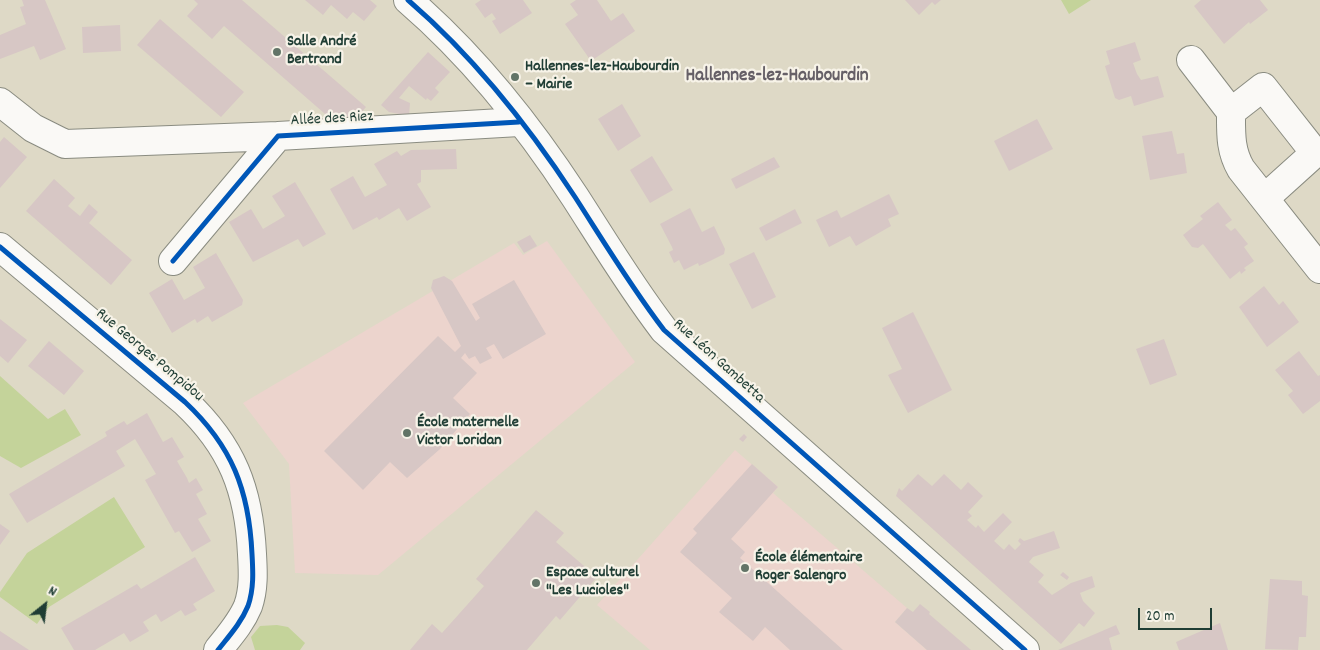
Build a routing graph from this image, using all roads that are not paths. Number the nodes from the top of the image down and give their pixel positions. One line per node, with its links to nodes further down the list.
1 (408, 0): 5 (street, Rue Léon Gambetta)
2 (1191, 60): 4 (street)
3 (0, 102): 6 (street)
4 (1231, 112): 7 (street); 7 (street)
5 (520, 122): 6 (street, Allée des Riez); 12 (street, Rue Léon Gambetta)
6 (278, 136): 9 (street, Allée des Riez)
7 (1265, 198): 10 (street)
8 (0, 247): 11 (street, Rue Georges Pompidou)
9 (174, 261)
10 (1320, 269)
11 (218, 650)
12 (1025, 650)

